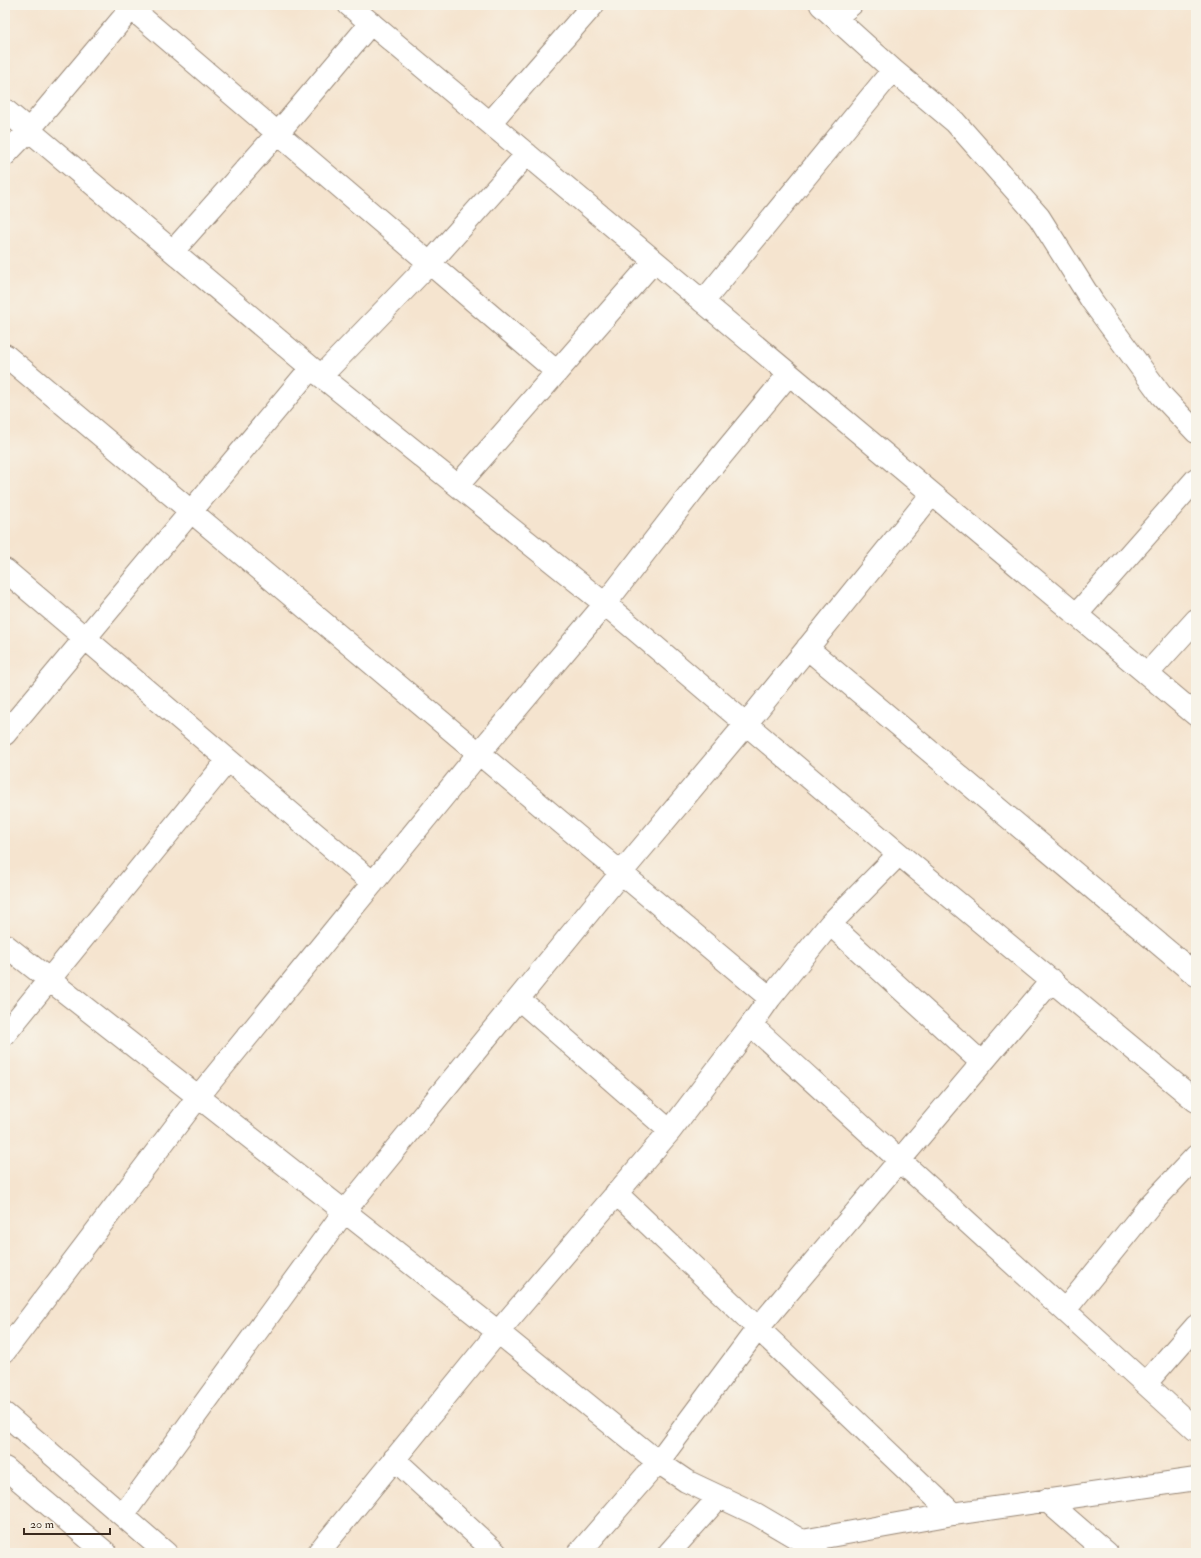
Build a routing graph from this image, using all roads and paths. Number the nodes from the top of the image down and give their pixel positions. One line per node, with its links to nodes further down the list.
1 (594, 5): 7 (street)
2 (133, 6): 8 (street); 9 (street)
3 (836, 9): 5 (street)
4 (360, 11): 7 (street); 9 (street)
5 (893, 70): 15 (street); 20 (street)
6 (5, 110): 8 (street)
7 (490, 123): 10 (street)
8 (29, 130): 11 (street); 12 (street)
9 (278, 133): 12 (street); 14 (street)
10 (527, 154): 13 (street); 14 (street)
11 (5, 155)
12 (173, 251): 17 (street)
13 (654, 261): 15 (street); 18 (street)
14 (430, 263): 17 (street); 18 (street)
15 (703, 302): 19 (street)
16 (5, 355): 24 (street)
17 (316, 372): 22 (street); 24 (street)
18 (557, 372): 22 (street)
19 (789, 374): 23 (street); 26 (street)
20 (1196, 432)
21 (1196, 478): 27 (street)
22 (458, 485): 26 (street)
23 (932, 494): 27 (street); 30 (street)
24 (192, 511): 29 (street); 35 (street)
25 (5, 570): 29 (street)
26 (605, 604): 33 (street); 35 (street)
27 (1076, 615): 31 (street)
28 (1196, 620): 31 (street)
29 (85, 638): 34 (street); 36 (street)
30 (807, 648): 33 (street); 42 (street)
31 (1146, 674): 32 (street)
32 (1196, 715)
33 (746, 724): 37 (street); 38 (street)
34 (5, 734)
35 (479, 753): 38 (street); 39 (street)
36 (228, 760): 39 (street); 43 (street)
37 (898, 854): 40 (street); 44 (street)
38 (621, 873): 45 (street); 46 (street)
39 (373, 883): 50 (street)
40 (830, 924): 46 (street); 49 (street)
41 (5, 945): 43 (street)
42 (1196, 975)
43 (49, 980): 48 (street); 50 (street)
44 (1052, 980): 49 (street); 51 (street)
45 (519, 998): 52 (street); 56 (street)
46 (770, 998): 47 (street)
47 (751, 1025): 52 (street); 54 (street)
48 (5, 1034)
49 (982, 1063): 54 (street)
50 (198, 1097): 56 (street); 61 (street)
51 (1196, 1101)
52 (670, 1131): 55 (street)
53 (1196, 1156): 57 (street)
54 (900, 1160): 57 (street); 59 (street)
55 (616, 1193): 59 (street); 60 (street)
56 (344, 1212): 60 (street); 72 (street)
57 (1065, 1310): 62 (street)
58 (1196, 1326): 62 (street)
59 (758, 1328): 66 (street); 71 (street)
60 (498, 1332): 65 (street); 66 (street)
61 (5, 1351)
62 (1146, 1384): 64 (street)
63 (5, 1414): 72 (street)
64 (1196, 1430)
65 (394, 1459): 76 (street); 77 (street)
66 (658, 1462): 69 (street); 78 (street)
67 (5, 1468): 74 (street)
68 (1196, 1479): 70 (street)
69 (719, 1497): 73 (street); 79 (street)
70 (1046, 1500): 71 (street); 80 (street)
71 (953, 1514): 73 (street)
72 (123, 1515): 75 (street)
73 (809, 1547)
74 (106, 1553)
75 (166, 1553)
76 (318, 1553)
77 (496, 1553)
78 (579, 1553)
79 (669, 1553)
80 (1107, 1553)

